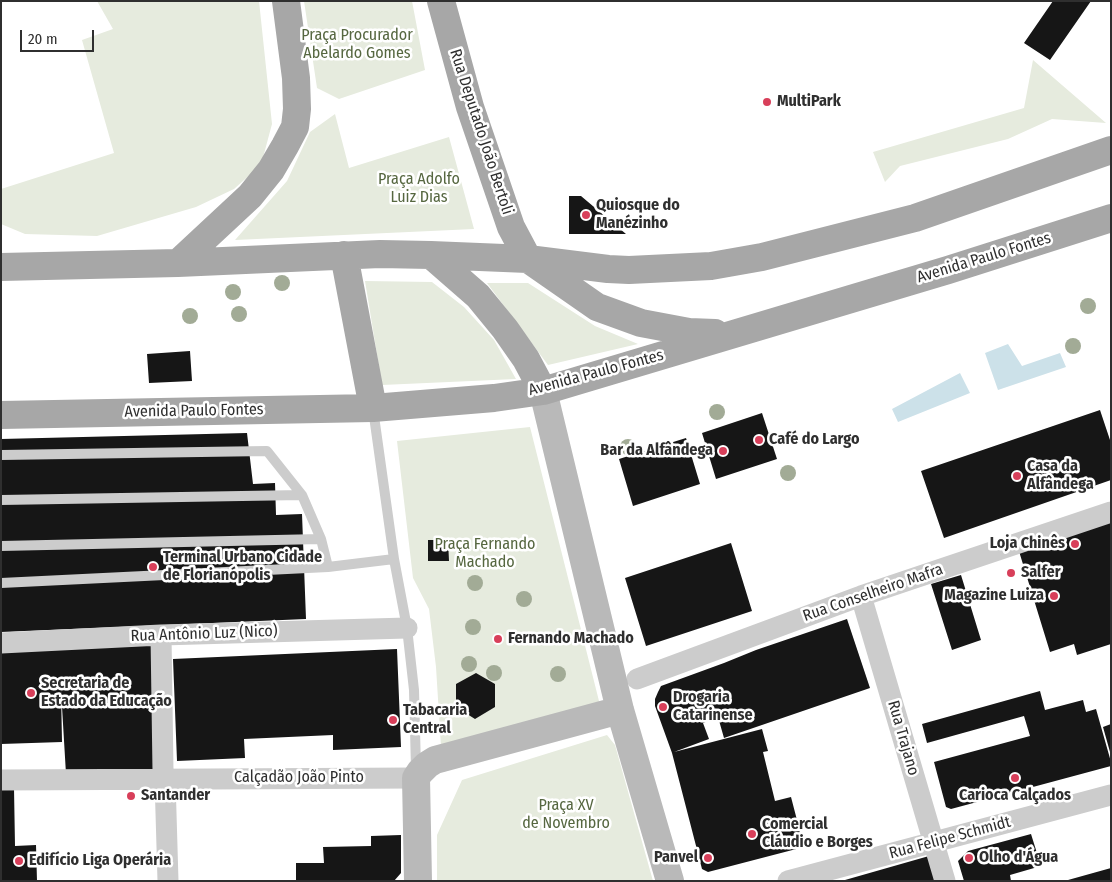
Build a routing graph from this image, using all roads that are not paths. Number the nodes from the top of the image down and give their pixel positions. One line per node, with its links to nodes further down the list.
1 (286, 1): 8 (main road)
2 (441, 1): 7 (main road, Rua Deputado João Bertoli)
3 (1111, 150): 7 (main road)
4 (1111, 218): 10 (main road, Avenida Paulo Fontes)
5 (344, 255): 6 (main road); 8 (main road); 12 (main road)
6 (431, 255): 7 (main road); 11 (main road)
7 (528, 260): 10 (main road)
8 (178, 263): 9 (main road)
9 (1, 267)
10 (739, 333): 11 (main road, Avenida Paulo Fontes)
11 (543, 391): 12 (main road, Avenida Paulo Fontes); 28 (main road)
12 (373, 408): 13 (main road, Avenida Paulo Fontes); 20 (lane)
13 (1, 415)
14 (1, 455): 15 (lane)
15 (302, 495): 16 (lane); 18 (lane)
16 (1, 500)
17 (1111, 512): 23 (street, Rua Conselheiro Mafra)
18 (322, 539): 19 (lane); 21 (lane)
19 (1, 546)
20 (394, 559): 21 (lane); 24 (lane)
21 (328, 567): 22 (lane)
22 (1, 582)
23 (861, 596): 27 (street, Rua Conselheiro Mafra); 33 (street, Rua Trajano)
24 (407, 628): 25 (street, Rua Antônio Luz (Nico)); 29 (lane)
25 (161, 635): 26 (street, Rua Antônio Luz (Nico)); 30 (street)
26 (1, 643)
27 (637, 679)
28 (620, 710): 29 (main road); 36 (main road)
29 (416, 778): 30 (street, Calçadão João Pinto); 35 (main road)
30 (165, 779): 31 (street, Calçadão João Pinto); 34 (street)
31 (1, 780)
32 (1111, 795): 33 (street, Rua Felipe Schmidt)
33 (934, 842): 37 (street, Rua Felipe Schmidt); 38 (street, Rua Trajano)
34 (168, 881)
35 (418, 881)
36 (670, 881)
37 (788, 881)
38 (945, 881)

